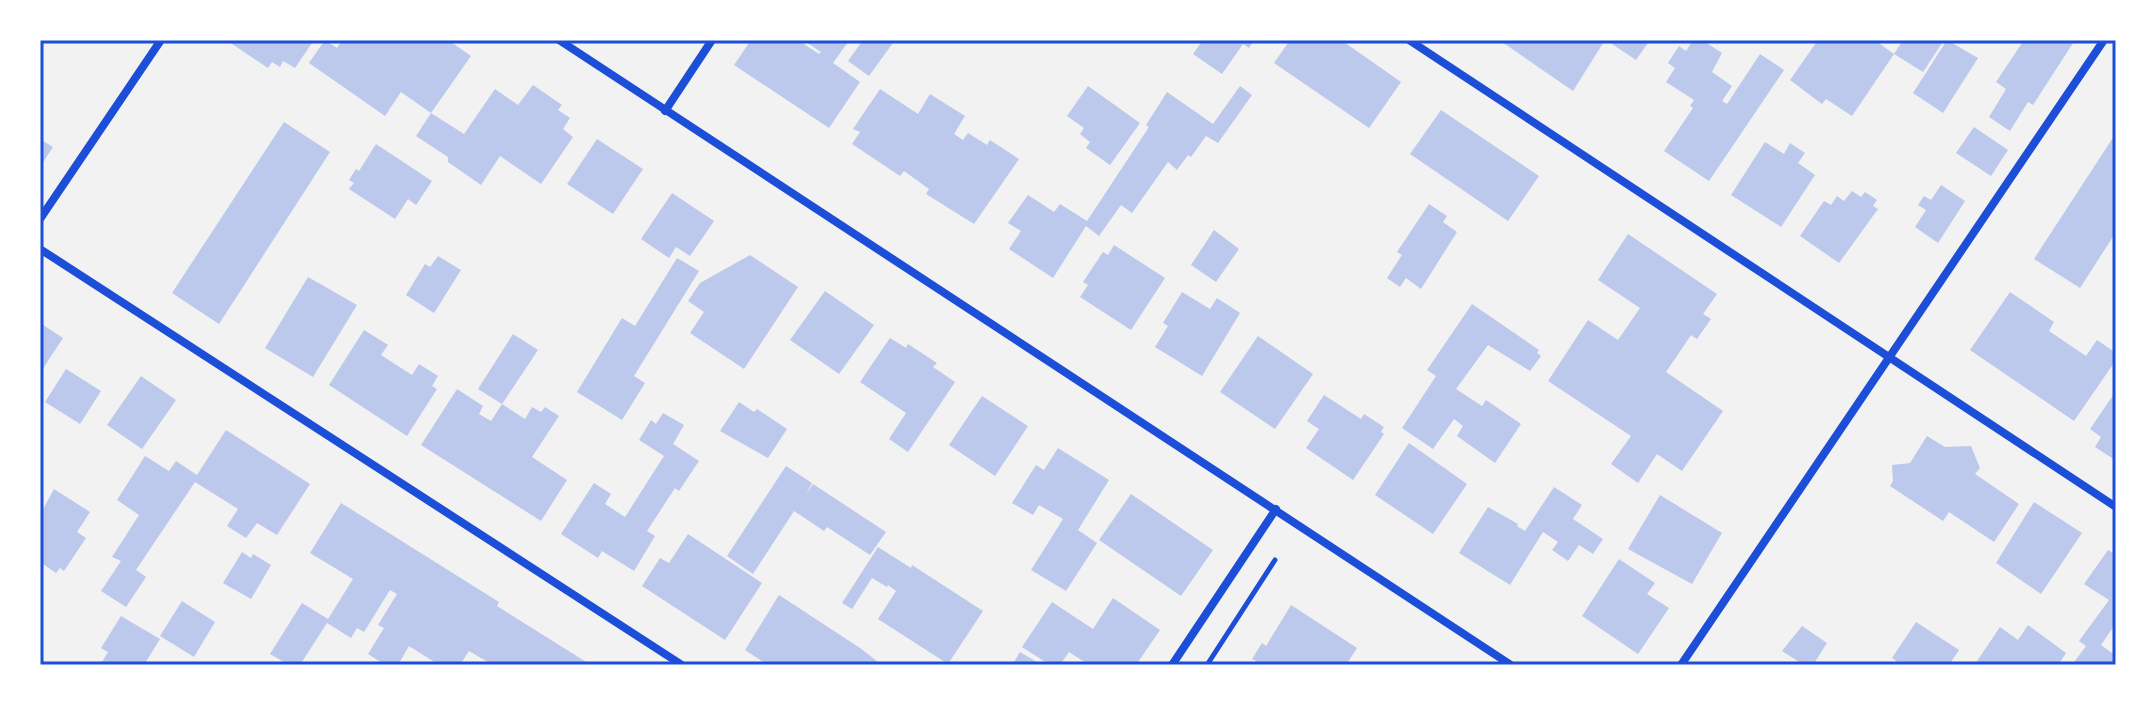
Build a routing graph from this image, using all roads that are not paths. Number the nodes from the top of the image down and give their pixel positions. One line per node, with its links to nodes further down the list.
1 (161, 40): 7 (street)
2 (559, 40): 6 (street)
3 (712, 40): 6 (street)
4 (1409, 40): 9 (street)
5 (2104, 40): 9 (street)
6 (665, 111): 11 (street)
7 (40, 219)
8 (40, 249): 12 (street)
9 (1890, 356): 10 (street); 15 (street)
10 (2116, 507)
11 (1276, 509): 13 (street); 14 (street)
12 (682, 665)
13 (1172, 665)
14 (1511, 665)
15 (1681, 665)

